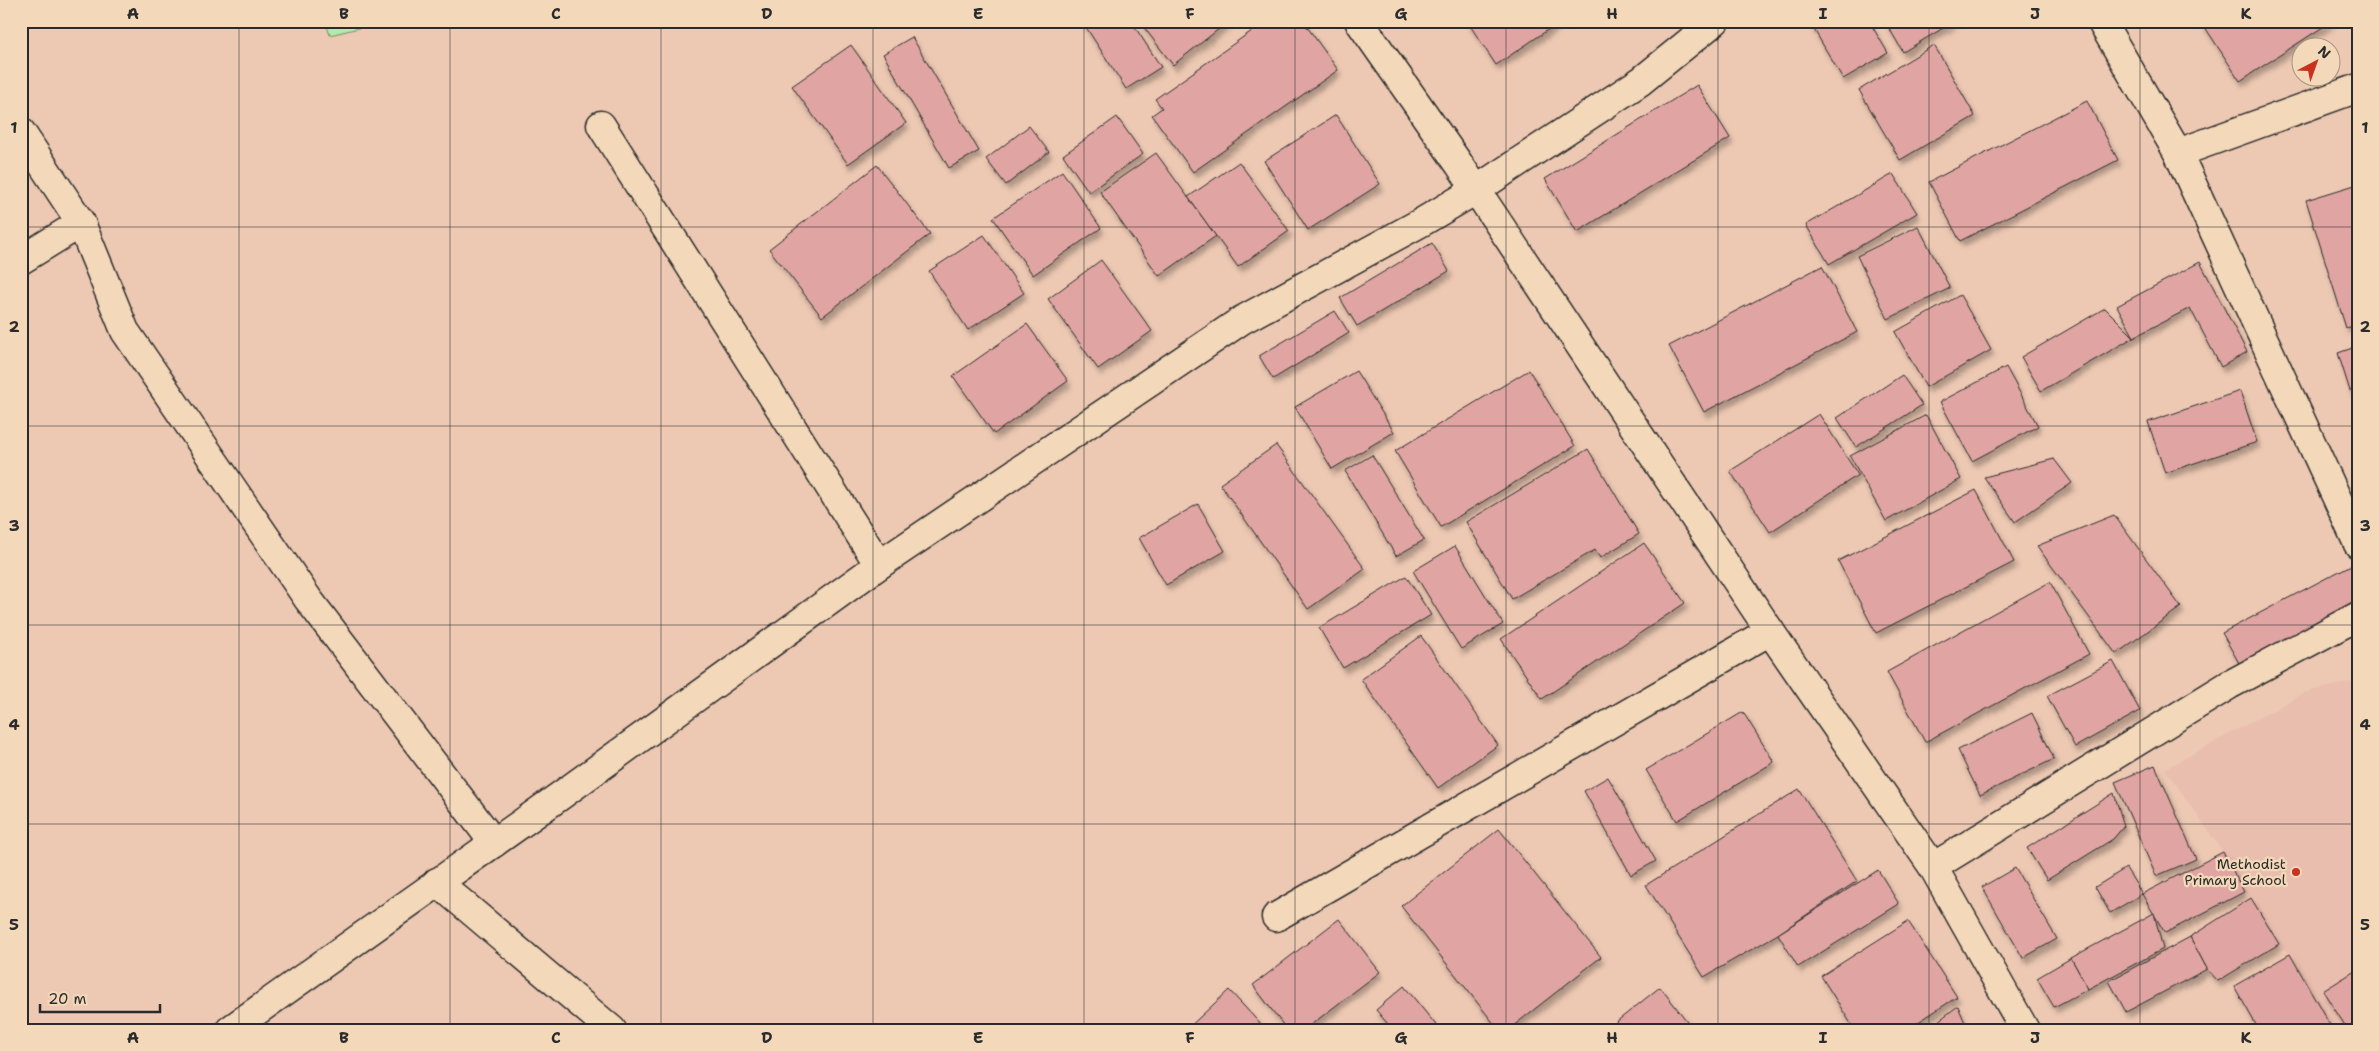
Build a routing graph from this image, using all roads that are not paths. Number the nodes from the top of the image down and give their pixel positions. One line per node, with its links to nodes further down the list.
1 (1359, 21): 8 (street)
2 (1715, 21): 8 (street)
3 (2101, 21): 7 (street)
4 (2358, 88): 7 (street)
5 (601, 125): 12 (street)
6 (21, 132): 9 (street)
7 (2178, 153): 11 (street)
8 (1476, 190): 12 (street); 14 (street)
9 (81, 223): 10 (street); 15 (street)
10 (21, 260)
11 (2358, 544)
12 (878, 565): 15 (street)
13 (2358, 616): 16 (street)
14 (1770, 631): 16 (street); 18 (street)
15 (494, 843): 17 (street)
16 (1933, 867): 21 (street)
17 (437, 882): 19 (street); 20 (street)
18 (1276, 916)
19 (230, 1030)
20 (612, 1030)
21 (2025, 1030)

